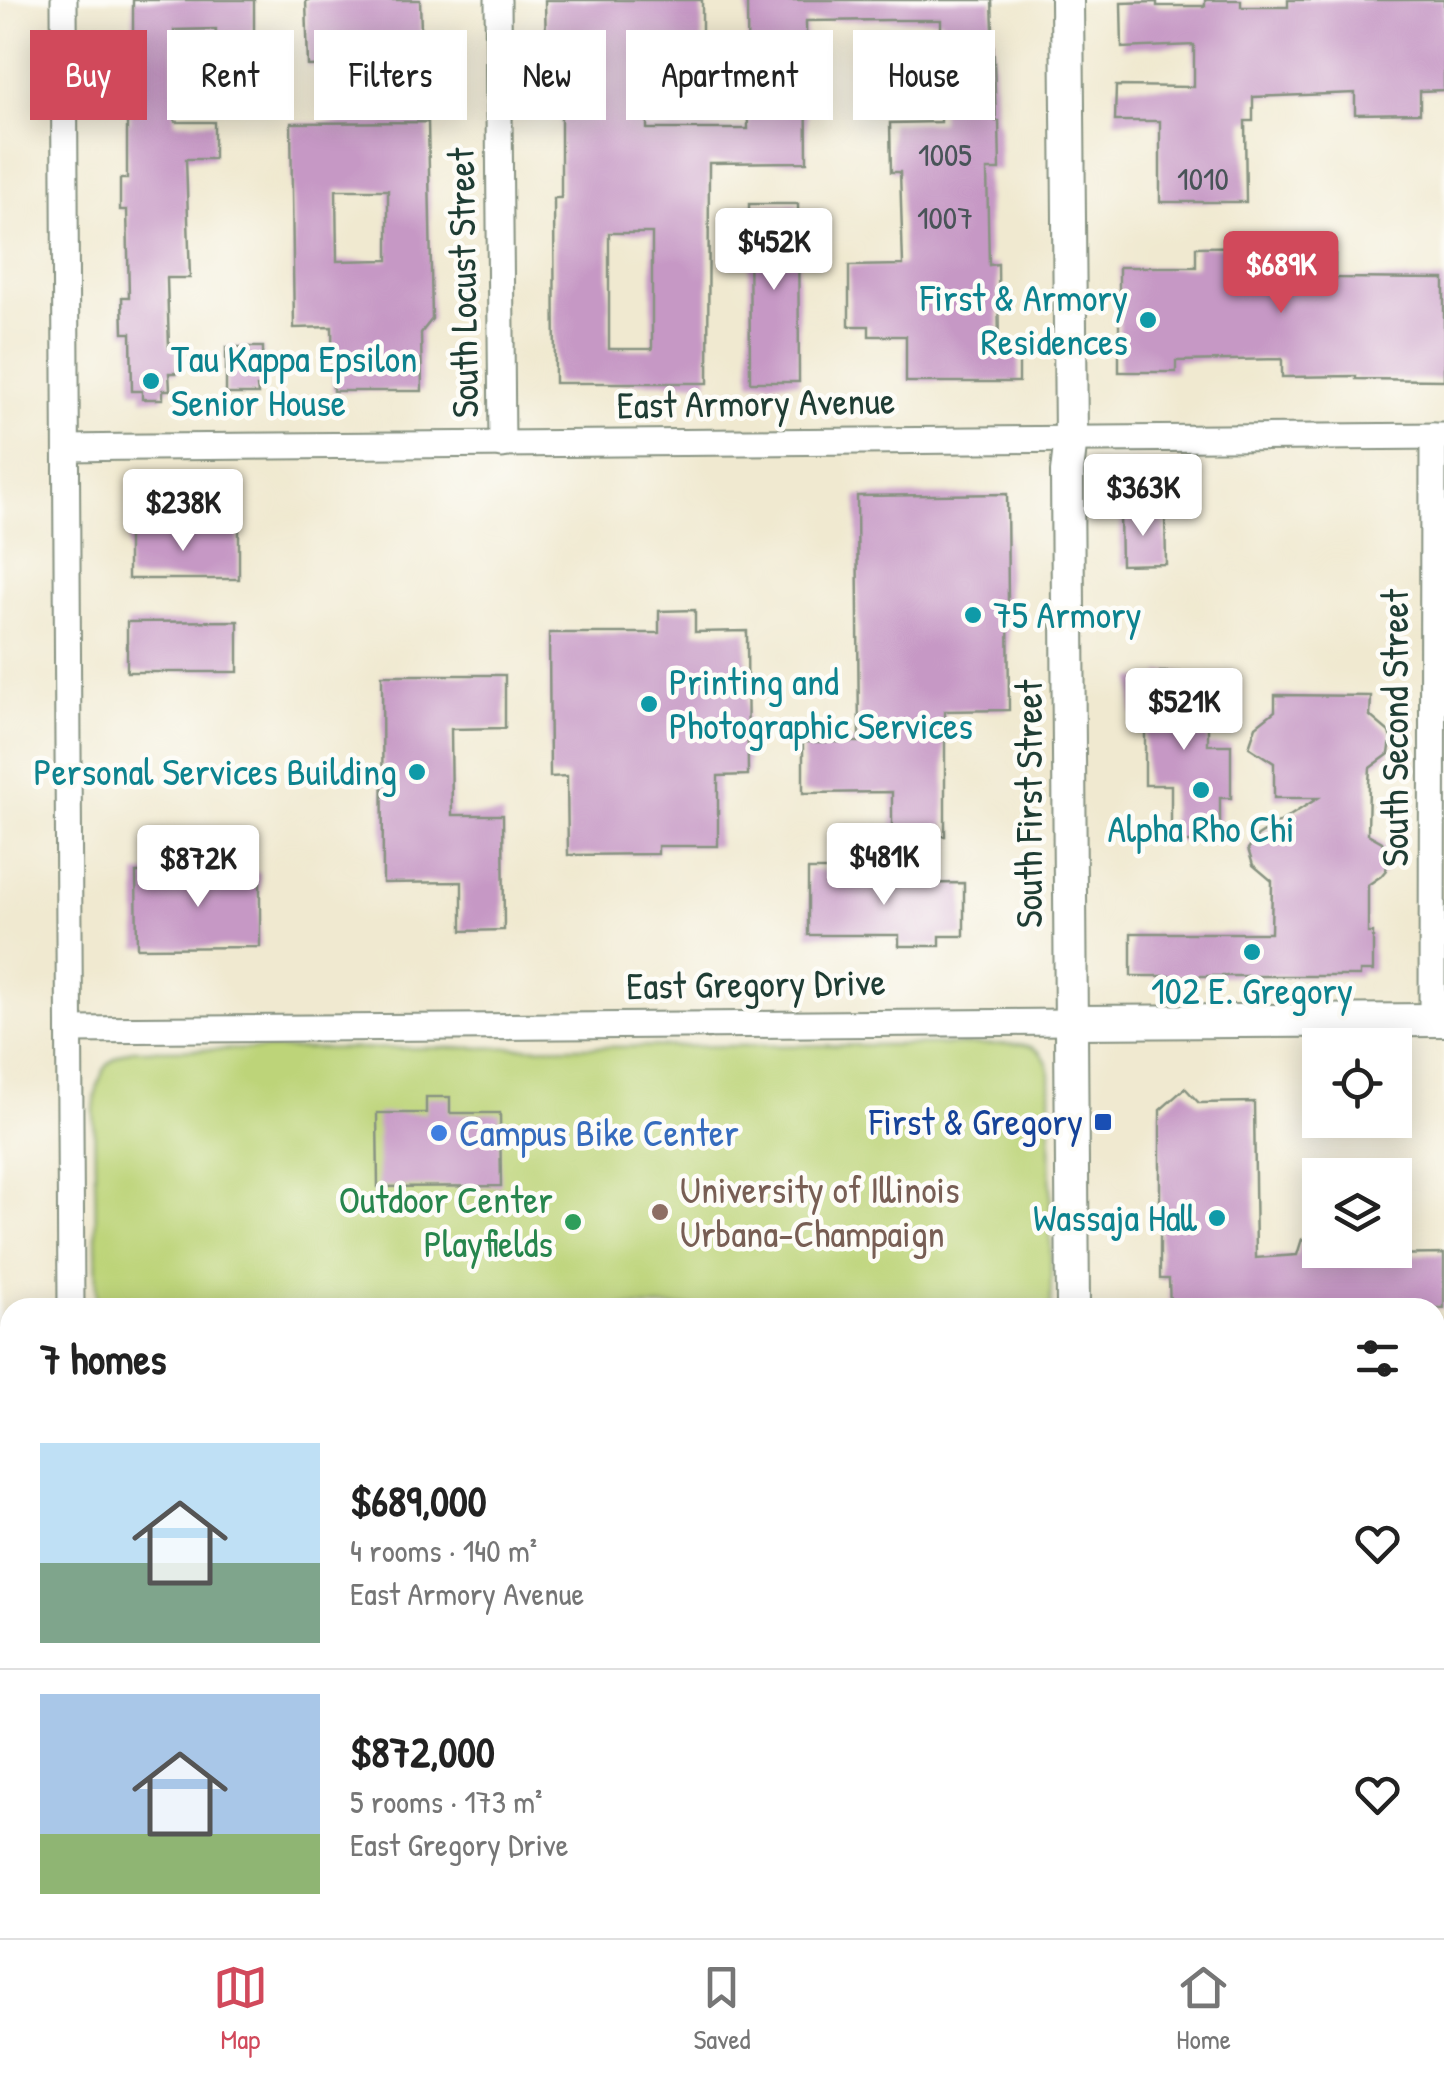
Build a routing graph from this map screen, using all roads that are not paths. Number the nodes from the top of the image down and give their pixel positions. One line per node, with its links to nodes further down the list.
1 (64, 0): 7 (street)
2 (498, 0): 6 (street, South Locust Street)
3 (1067, 0): 5 (street, South First Street)
4 (1438, 436): 5 (street, East Armory Avenue); 8 (street, South Second Street)
5 (1071, 438): 6 (street, East Armory Avenue); 9 (street, South First Street)
6 (502, 445): 7 (street, East Armory Avenue)
7 (68, 448): 10 (street)
8 (1438, 1020): 9 (street, East Gregory Drive)
9 (1072, 1022): 10 (street, East Gregory Drive); 12 (street, South First Street)
10 (70, 1030): 11 (street)
11 (72, 1298)
12 (1073, 1298)

